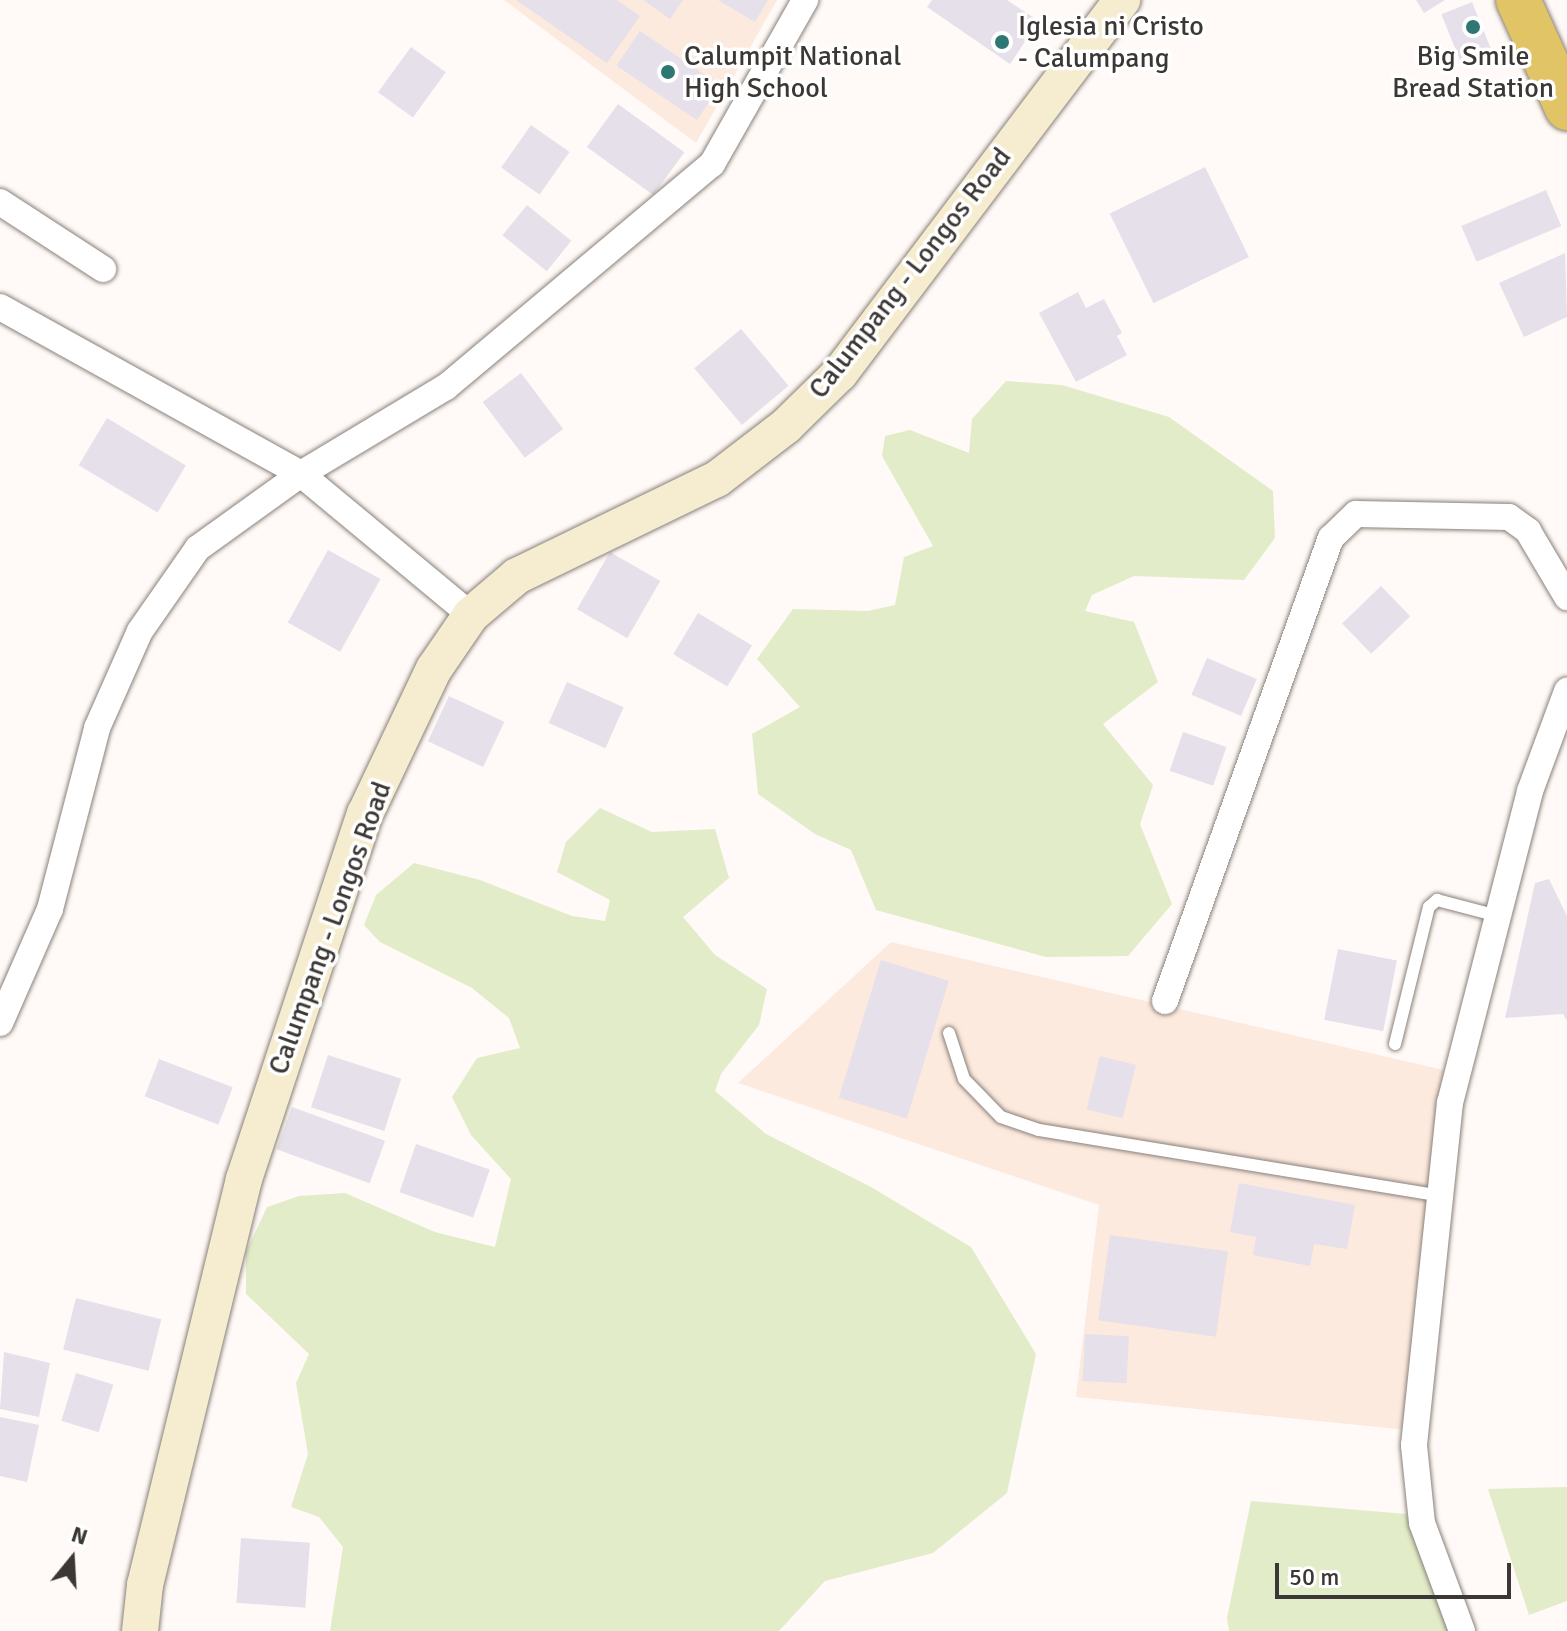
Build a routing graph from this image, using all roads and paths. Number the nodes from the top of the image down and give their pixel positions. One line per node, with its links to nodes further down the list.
1 (805, 0): 8 (street)
2 (1122, 0): 10 (street, Calumpang - Longos Road)
3 (1518, 0): 4 (highway)
4 (1567, 108)
5 (0, 202): 6 (street)
6 (103, 269)
7 (0, 307): 8 (street)
8 (301, 474): 10 (street); 14 (street)
9 (1567, 597): 13 (street)
10 (471, 615): 18 (street, Calumpang - Longos Road)
11 (1567, 691): 12 (street)
12 (1498, 916): 16 (lane); 17 (street)
13 (1165, 1001)
14 (0, 1023)
15 (949, 1033): 17 (lane)
16 (1395, 1044)
17 (1440, 1196): 19 (street)
18 (140, 1631)
19 (1462, 1631)

